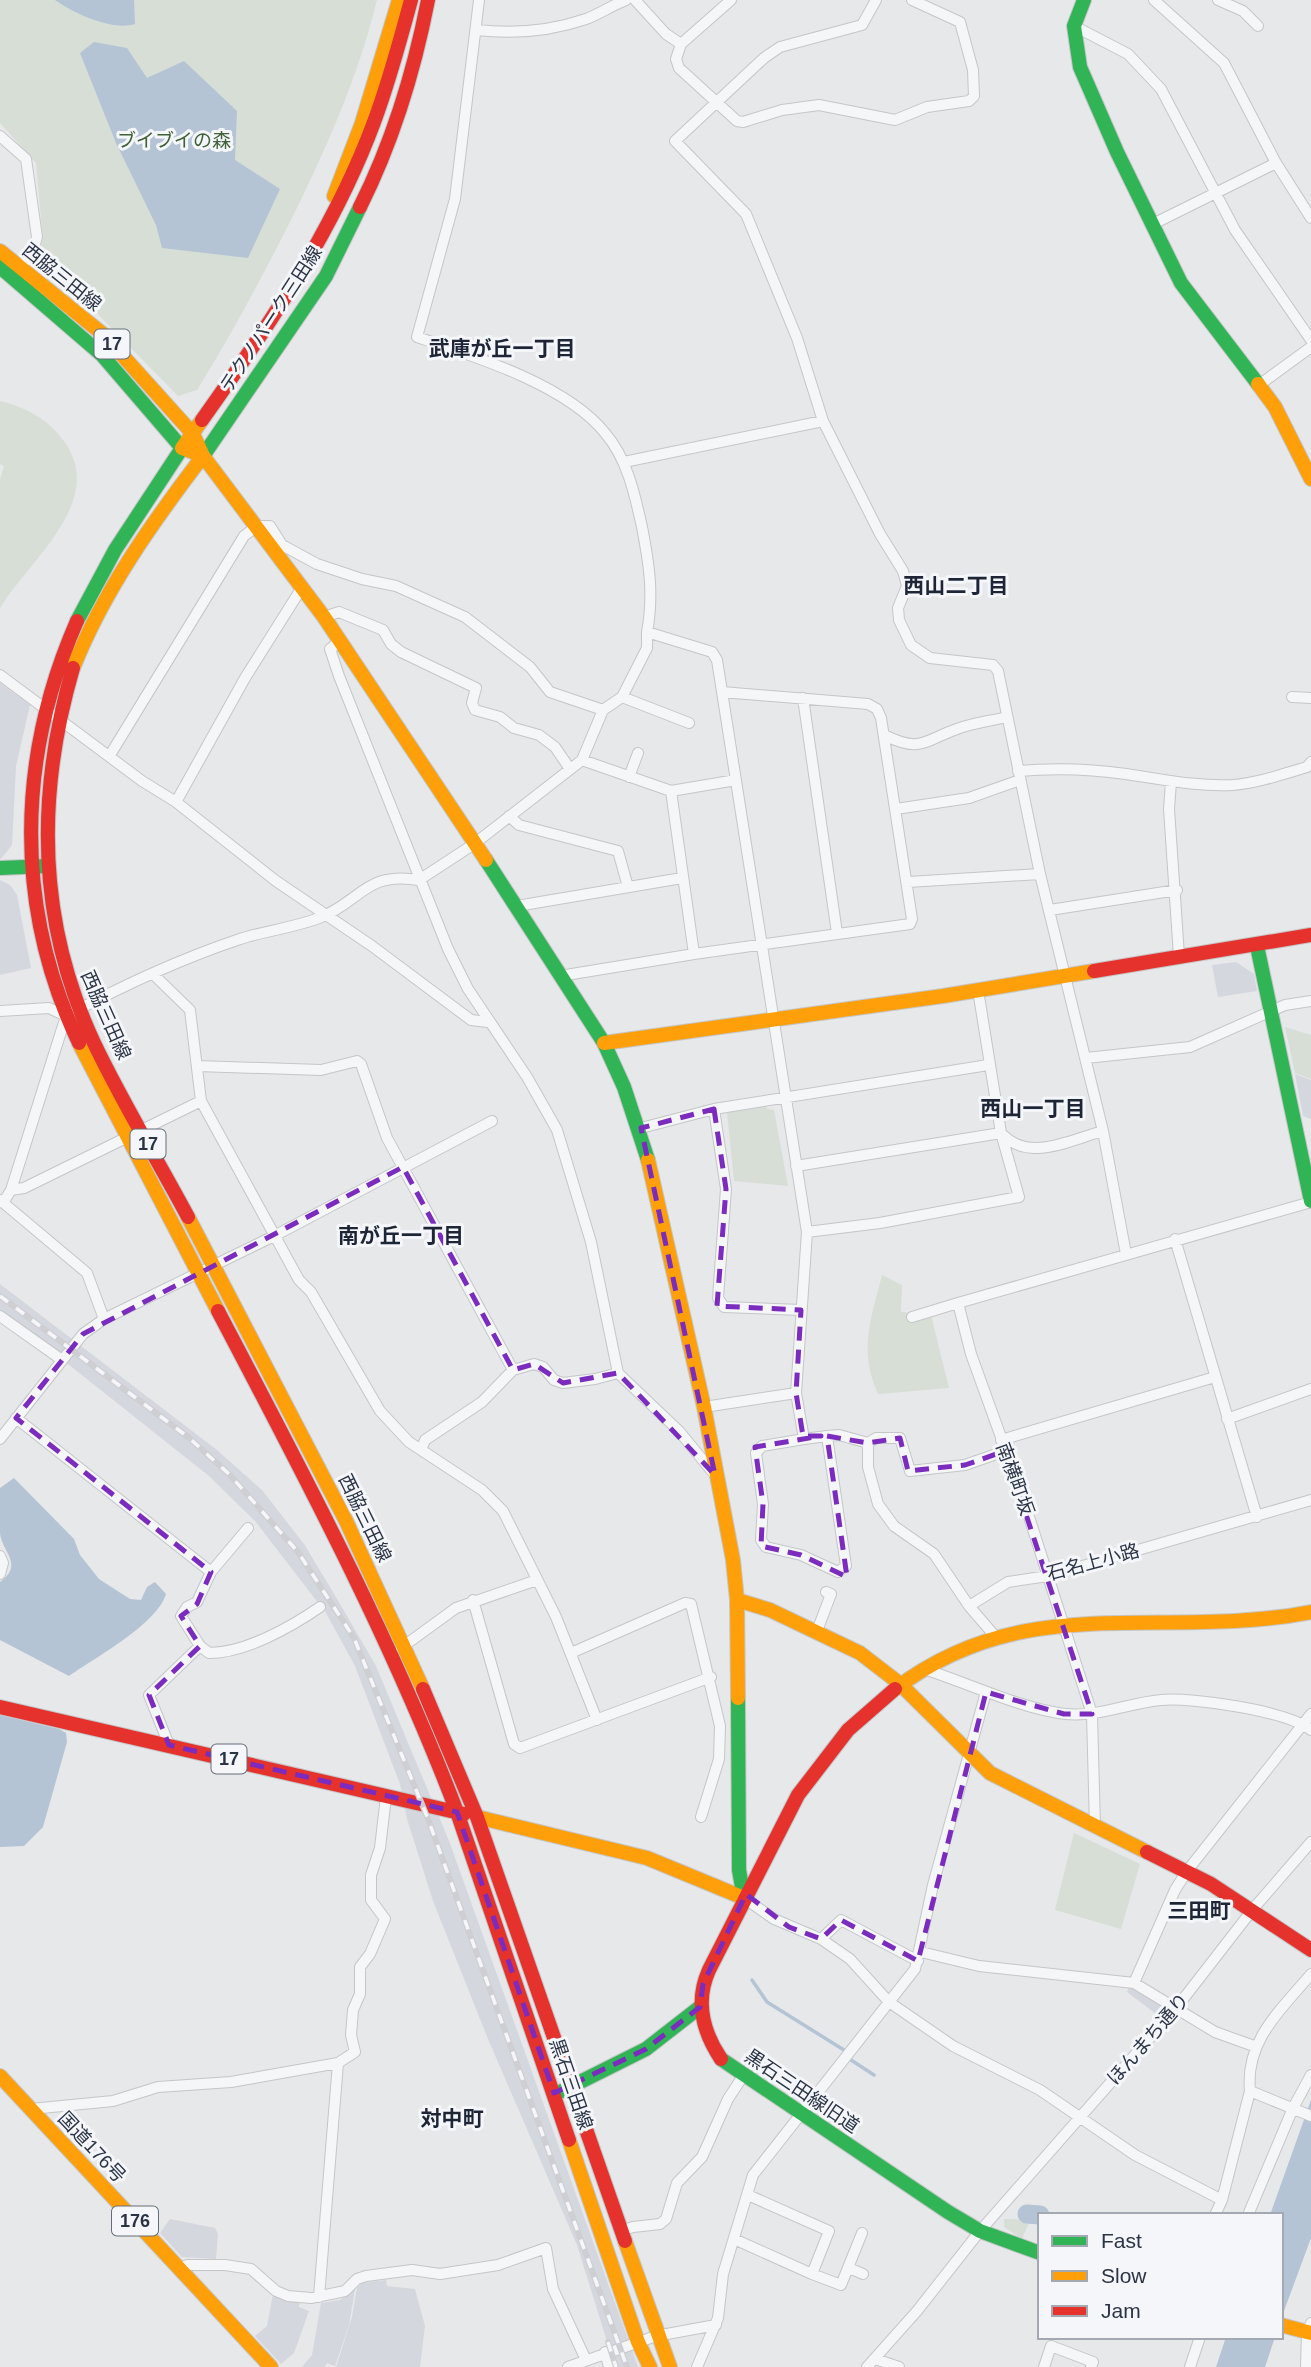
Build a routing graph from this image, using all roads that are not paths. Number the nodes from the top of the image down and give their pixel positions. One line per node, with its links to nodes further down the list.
1 (399, 0): 25 (main road)
2 (411, 0): 25 (main road, テクノパーク三田線)
3 (428, 0): 18 (main road, テクノパーク三田線)
4 (436, 0): 18 (main road)
5 (479, 0): 16 (street)
6 (626, 0): 16 (street)
7 (635, 0): 17 (street)
8 (731, 0): 17 (street)
9 (876, 0): 19 (street)
10 (912, 0): 19 (street)
11 (1084, 0): 14 (main road)
12 (1154, 0): 21 (street)
13 (1218, 0): 15 (street)
14 (1074, 26): 22 (street); 24 (main road)
15 (1258, 26)
16 (477, 30): 36 (street)
17 (681, 44): 19 (street)
18 (416, 64): 35 (main road, テクノパーク三田線)
19 (717, 103): 32 (street)
20 (0, 136): 28 (street)
21 (1276, 163): 22 (street); 23 (street)
22 (1215, 191): 24 (street); 29 (street)
23 (1311, 218)
24 (1153, 224): 31 (main road)
25 (315, 250): 33 (main road, テクノパーク三田線)
26 (0, 251): 28 (main road, 西脇三田線 / 17)
27 (0, 267): 34 (main road, 西脇三田線 / 17)
28 (21, 268): 33 (main road, 西脇三田線 / 17)
29 (1311, 340)
30 (1311, 347): 31 (street)
31 (1259, 385): 37 (main road)
32 (823, 421): 36 (street); 52 (street)
33 (193, 434): 34 (main road, テクノパーク三田線); 35 (main road, 西脇三田線 / 17)
34 (183, 448): 35 (main road); 49 (main road, 西脇三田線 / 17)
35 (203, 456): 38 (main road); 51 (main road, 西脇三田線 / 17)
36 (624, 463): 41 (street)
37 (1311, 479)
38 (257, 526): 39 (main road); 50 (street); 56 (street)
39 (301, 589): 40 (main road); 65 (street)
40 (324, 617): 42 (main road); 59 (street)
41 (647, 632): 44 (street); 45 (street)
42 (340, 642): 68 (main road); 74 (street)
43 (0, 675): 49 (street)
44 (722, 692): 47 (street); 62 (street)
45 (622, 697): 50 (street); 53 (street)
46 (1292, 697): 48 (street)
47 (803, 698): 54 (street); 81 (street)
48 (1311, 698)
49 (44, 706): 51 (street); 69 (main road, 西脇三田線 / 17)
50 (603, 710): 57 (street)
51 (59, 718): 56 (street); 70 (main road, 西脇三田線 / 17)
52 (1007, 718): 54 (street); 61 (street)
53 (690, 723)
54 (884, 735): 66 (street)
55 (638, 753): 60 (street)
56 (110, 755): 65 (street)
57 (582, 761): 59 (street); 60 (street)
58 (1311, 762): 63 (street)
59 (570, 769): 67 (street)
60 (629, 776): 64 (street)
61 (1019, 776): 63 (street); 66 (street); 72 (street)
62 (736, 780): 64 (street); 83 (street)
63 (1171, 782): 77 (street)
64 (671, 791): 73 (street)
65 (176, 802): 80 (street)
66 (896, 809): 75 (street)
67 (509, 816): 68 (street); 76 (street)
68 (474, 844): 74 (street); 78 (main road)
69 (30, 866): 70 (main road); 71 (main road); 93 (main road, 西脇三田線 / 17)
70 (47, 866): 93 (main road, 西脇三田線 / 17)
71 (0, 868)
72 (1040, 874): 75 (street); 79 (street)
73 (682, 878): 76 (street); 85 (street)
74 (419, 880): 80 (street); 96 (street)
75 (908, 882): 81 (street)
76 (628, 887): 78 (street)
77 (1177, 890): 79 (street); 86 (street)
78 (517, 906): 89 (main road)
79 (1050, 910): 87 (street)
80 (327, 914): 88 (street); 96 (street)
81 (837, 933): 83 (street)
82 (1311, 935): 84 (main road)
83 (761, 945): 85 (street); 95 (street)
84 (1257, 946): 86 (main road); 94 (main road)
85 (694, 954): 89 (street)
86 (1179, 956): 87 (main road)
87 (1066, 973): 90 (main road); 98 (street)
88 (154, 975): 93 (street); 100 (street)
89 (560, 976): 97 (main road)
90 (978, 990): 95 (main road); 99 (street)
91 (1311, 1001): 94 (street)
92 (0, 1011): 93 (street)
93 (72, 1013): 108 (main road, 西脇三田線 / 17); 111 (street)
94 (1271, 1013): 98 (street); 113 (main road)
95 (773, 1021): 97 (main road); 101 (street)
96 (488, 1022): 127 (street)
97 (604, 1044): 105 (main road)
98 (1086, 1058): 106 (street)
99 (988, 1065): 101 (street); 107 (street)
100 (197, 1066): 102 (street); 110 (street)
101 (785, 1098): 103 (street); 109 (street)
102 (201, 1101): 108 (street); 115 (street)
103 (714, 1109): 105 (street); 121 (street)
104 (492, 1121): 110 (street)
105 (641, 1128): 131 (main road)
106 (1103, 1131): 107 (street); 117 (street)
107 (1001, 1133): 109 (street); 114 (street)
108 (134, 1134): 111 (street); 118 (main road, 西脇三田線 / 17); 119 (main road, 西脇三田線 / 17)
109 (796, 1166): 114 (street)
110 (403, 1167): 115 (street); 126 (street)
111 (11, 1190): 112 (street)
112 (1, 1201): 124 (street)
113 (1311, 1201): 116 (street)
114 (807, 1232): 121 (street)
115 (276, 1235): 118 (street); 139 (street)
116 (1175, 1239): 117 (street); 128 (street)
117 (1126, 1254): 120 (street)
118 (213, 1267): 119 (street); 159 (main road, 西脇三田線 / 17)
119 (198, 1273): 124 (street); 161 (main road, 西脇三田線 / 17)
120 (958, 1303): 123 (street); 137 (street, 南横町坂)
121 (801, 1310): 130 (street)
122 (0, 1316): 125 (street)
123 (912, 1317)
124 (104, 1319): 125 (street)
125 (62, 1360): 132 (street)
126 (513, 1370): 127 (street); 139 (street)
127 (618, 1373): 141 (street)
128 (1215, 1377): 133 (street); 137 (street)
129 (1311, 1389): 133 (street)
130 (796, 1393): 131 (street); 136 (street)
131 (704, 1407): 141 (main road)
132 (16, 1418): 135 (street); 146 (street)
133 (1227, 1419): 143 (street)
134 (827, 1436): 136 (street); 136 (street); 138 (street)
135 (0, 1439)
136 (804, 1439)
137 (1001, 1440): 140 (street, 南横町坂)
138 (868, 1443): 140 (street); 153 (street)
139 (421, 1450): 149 (street)
140 (1005, 1451): 148 (street, 南横町坂)
141 (715, 1475): 152 (main road)
142 (1311, 1500): 143 (street, 石名上小路)
143 (1257, 1517): 148 (street, 石名上小路)
144 (248, 1528): 146 (street)
145 (0, 1556): 147 (street)
146 (211, 1572): 160 (street)
147 (0, 1574)
148 (1048, 1576): 153 (street, 石名上小路); 156 (street, 南横町坂)
149 (537, 1580): 151 (street); 162 (street)
150 (826, 1592): 157 (street)
151 (473, 1600): 159 (street); 170 (street)
152 (737, 1600): 157 (main road); 181 (main road)
153 (969, 1606): 158 (street)
154 (320, 1607): 160 (street)
155 (1311, 1612): 156 (main road, 黒石三田線旧道)
156 (1064, 1624): 158 (main road, 黒石三田線旧道); 168 (street, 南横町坂)
157 (817, 1631): 165 (main road)
158 (994, 1635): 163 (main road, 黒石三田線旧道)
159 (406, 1645): 161 (street); 176 (main road, 西脇三田線 / 17)
160 (200, 1646): 172 (street)
161 (392, 1653): 175 (main road, 西脇三田線 / 17)
162 (570, 1653): 164 (street); 170 (street)
163 (924, 1669): 165 (main road, 黒石三田線旧道); 166 (street)
164 (710, 1677): 170 (street); 177 (street)
165 (899, 1683): 173 (main road); 181 (main road, 黒石三田線旧道)
166 (986, 1692): 168 (street); 173 (street)
167 (0, 1707): 172 (main road, 17)
168 (1092, 1714): 171 (street); 178 (street, 南横町坂)
169 (1311, 1714): 171 (street)
170 (597, 1720)
171 (1307, 1727): 180 (street)
172 (169, 1745): 174 (main road, 17)
173 (968, 1751): 178 (main road); 185 (street)
174 (386, 1797): 175 (main road, 17); 192 (street)
175 (457, 1812): 176 (main road, 17); 198 (main road, 黒石三田線)
176 (477, 1817): 181 (main road); 196 (main road, 黒石三田線)
177 (701, 1817)
178 (1095, 1827): 180 (main road)
179 (1311, 1842): 182 (street, ほんまち通り)
180 (1187, 1871): 182 (main road); 187 (street)
181 (744, 1898): 183 (street); 189 (main road, 黒石三田線旧道)
182 (1253, 1909): 184 (main road); 190 (street, ほんまち通り)
183 (821, 1939): 185 (street); 188 (street)
184 (1311, 1950)
185 (919, 1956): 187 (street); 188 (street)
186 (1311, 1974): 191 (street)
187 (1134, 1983): 190 (street)
188 (890, 2002): 201 (street); 203 (street)
189 (700, 2007): 195 (main road, 黒石三田線旧道); 196 (main road)
190 (1177, 2007): 191 (street); 203 (street, ほんまち通り)
191 (1254, 2046): 197 (street)
192 (338, 2063): 199 (street); 217 (street)
193 (1311, 2075): 200 (street)
194 (0, 2076): 199 (main road, 国道176号 / 176)
195 (743, 2076): 201 (main road, 黒石三田線旧道); 208 (street)
196 (569, 2088): 198 (main road); 208 (main road, 黒石三田線)
197 (1250, 2091): 200 (street); 205 (street)
198 (554, 2093): 223 (main road, 黒石三田線)
199 (31, 2109): 214 (main road, 国道176号 / 176)
200 (1295, 2109): 202 (street); 207 (street)
201 (802, 2116): 204 (street); 209 (main road, 黒石三田線旧道)
202 (1311, 2116)
203 (1078, 2118): 205 (street); 209 (street, ほんまち通り)
204 (748, 2195): 211 (street); 215 (street)
205 (1222, 2200): 206 (street)
206 (1216, 2213)
207 (1249, 2213)
208 (621, 2231): 221 (main road, 黒石三田線)
209 (981, 2231): 212 (main road, 黒石三田線旧道); 226 (street, ほんまち通り)
210 (862, 2233): 213 (street)
211 (734, 2239): 215 (street); 218 (street)
212 (1038, 2252)
213 (849, 2268): 215 (street); 216 (street)
214 (180, 2269): 217 (street); 227 (main road, 国道176号 / 176)
215 (812, 2274)
216 (863, 2274)
217 (319, 2297): 225 (street)
218 (716, 2325): 221 (street); 232 (street)
219 (1283, 2325): 220 (main road)
220 (1308, 2330): 237 (street)
221 (656, 2336): 223 (street); 231 (main road, 黒石三田線)
222 (1199, 2339): 236 (street)
223 (638, 2342): 224 (street); 230 (main road, 黒石三田線)
224 (605, 2352): 225 (street); 229 (street)
225 (586, 2360): 228 (street)
226 (871, 2363): 233 (street)
227 (271, 2367)
228 (568, 2367)
229 (609, 2367)
230 (650, 2367)
231 (670, 2367)
232 (697, 2367)
233 (899, 2367)
234 (1044, 2367): 235 (street)
235 (1091, 2367)
236 (1190, 2367)
237 (1306, 2367)

